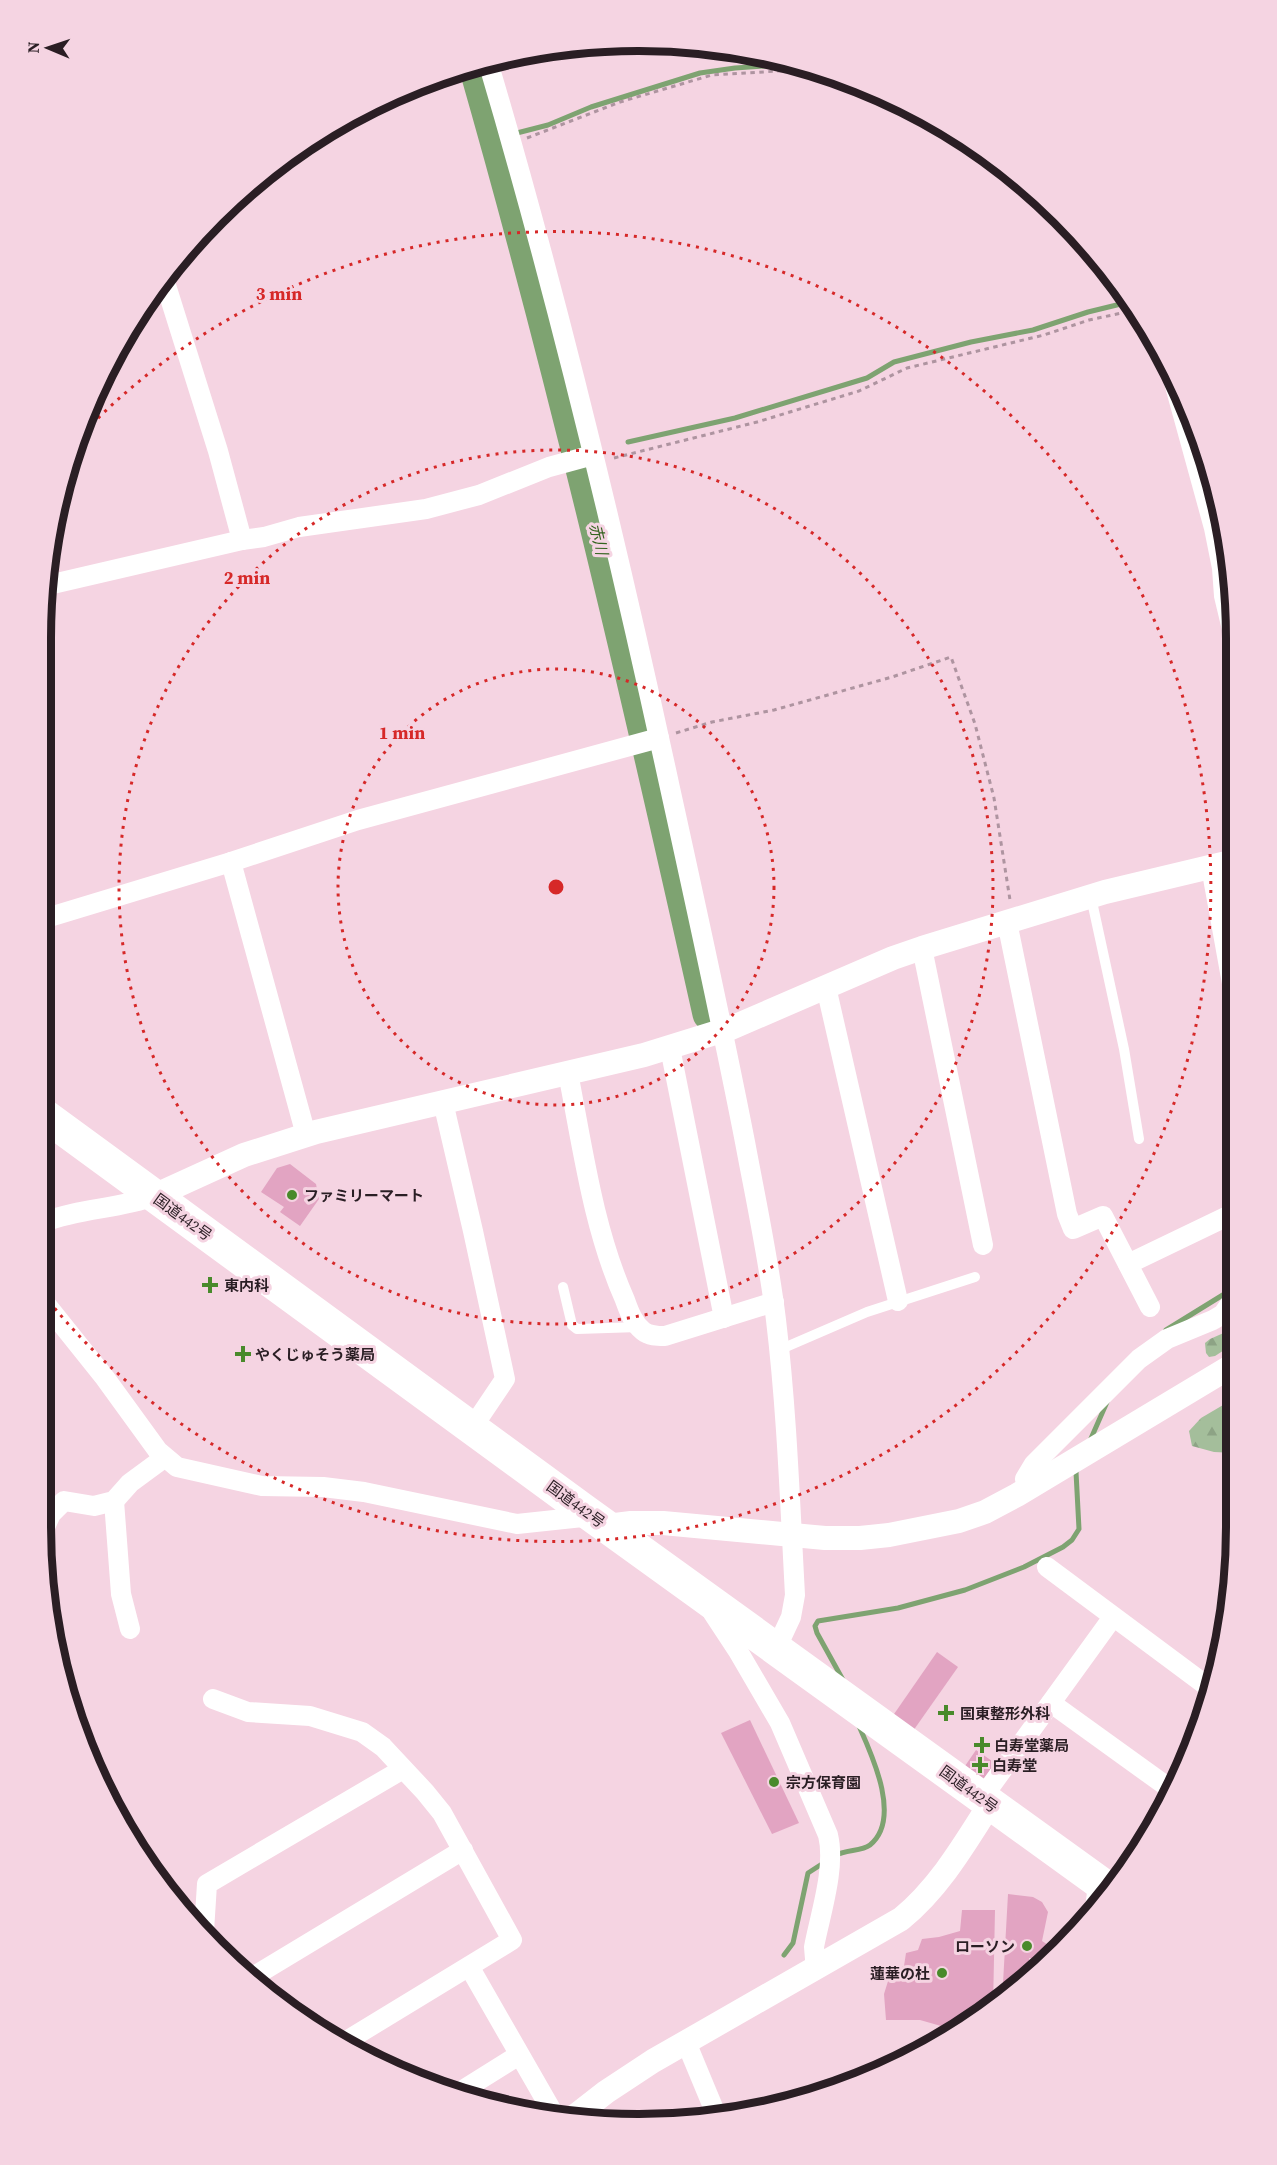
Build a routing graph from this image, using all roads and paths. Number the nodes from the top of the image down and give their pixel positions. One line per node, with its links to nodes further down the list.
1 (490, 70): 3 (street)
2 (789, 70): 3 (path)
3 (512, 144): 7 (street)
4 (167, 288): 8 (street)
5 (1127, 312): 7 (path)
6 (1189, 434): 9 (street)
7 (594, 459): 8 (street); 13 (street)
8 (242, 540): 11 (street)
9 (1221, 564)
10 (1223, 579): 12 (street)
11 (54, 584)
12 (1225, 600)
13 (659, 738): 14 (street); 19 (path); 23 (street)
14 (231, 862): 18 (street); 28 (street)
15 (1226, 863): 16 (street)
16 (1211, 867): 17 (street); 21 (street)
17 (1091, 896): 19 (street); 29 (lane)
18 (51, 917)
19 (1011, 921): 20 (street); 34 (street)
20 (921, 948): 22 (street); 33 (street)
21 (1226, 950)
22 (826, 987): 23 (street); 37 (street)
23 (723, 1031): 24 (street); 38 (street)
24 (669, 1048): 25 (street); 42 (street)
25 (568, 1073): 26 (street); 43 (street)
26 (443, 1102): 28 (street); 46 (street)
27 (51, 1120): 30 (highway, 国道442号)
28 (306, 1135): 30 (street)
29 (1139, 1139)
30 (154, 1196): 32 (street); 46 (highway, 国道442号)
31 (1226, 1217): 34 (street)
32 (51, 1219)
33 (983, 1245)
34 (1128, 1264): 39 (street)
35 (975, 1277): 37 (lane)
36 (563, 1287): 43 (lane)
37 (898, 1301): 44 (lane)
38 (774, 1302): 42 (street); 44 (street)
39 (1150, 1307)
40 (51, 1310): 47 (street)
41 (1226, 1310): 48 (street)
42 (724, 1318): 43 (street)
43 (639, 1327)
44 (779, 1350): 52 (street)
45 (1226, 1369): 48 (street)
46 (472, 1428): 51 (highway, 国道442号)
47 (164, 1458): 49 (street); 51 (street)
48 (1030, 1488): 52 (street)
49 (114, 1501): 50 (street); 56 (street)
50 (51, 1514)
51 (599, 1521): 52 (street); 54 (highway, 国道442号)
52 (792, 1535): 57 (street)
53 (1047, 1567): 55 (street)
54 (701, 1594): 57 (highway, 国道442号); 67 (street)
55 (1113, 1617): 58 (street); 60 (street)
56 (130, 1629)
57 (776, 1649): 63 (highway, 国道442号)
58 (1204, 1684)
59 (213, 1699): 61 (street)
60 (1051, 1703): 62 (street); 63 (street)
61 (403, 1769): 64 (street); 66 (street)
62 (1165, 1785)
63 (986, 1801): 65 (highway, 国道442号); 67 (street)
64 (463, 1850): 68 (street); 69 (street)
65 (1102, 1884)
66 (205, 1922)
67 (818, 1966): 71 (street)
68 (470, 1968): 70 (street); 72 (street)
69 (258, 1974)
70 (351, 2038)
71 (686, 2042): 75 (street); 76 (street)
72 (519, 2055): 73 (street); 74 (street)
73 (466, 2088)
74 (550, 2107)
75 (714, 2109)
76 (582, 2111)

